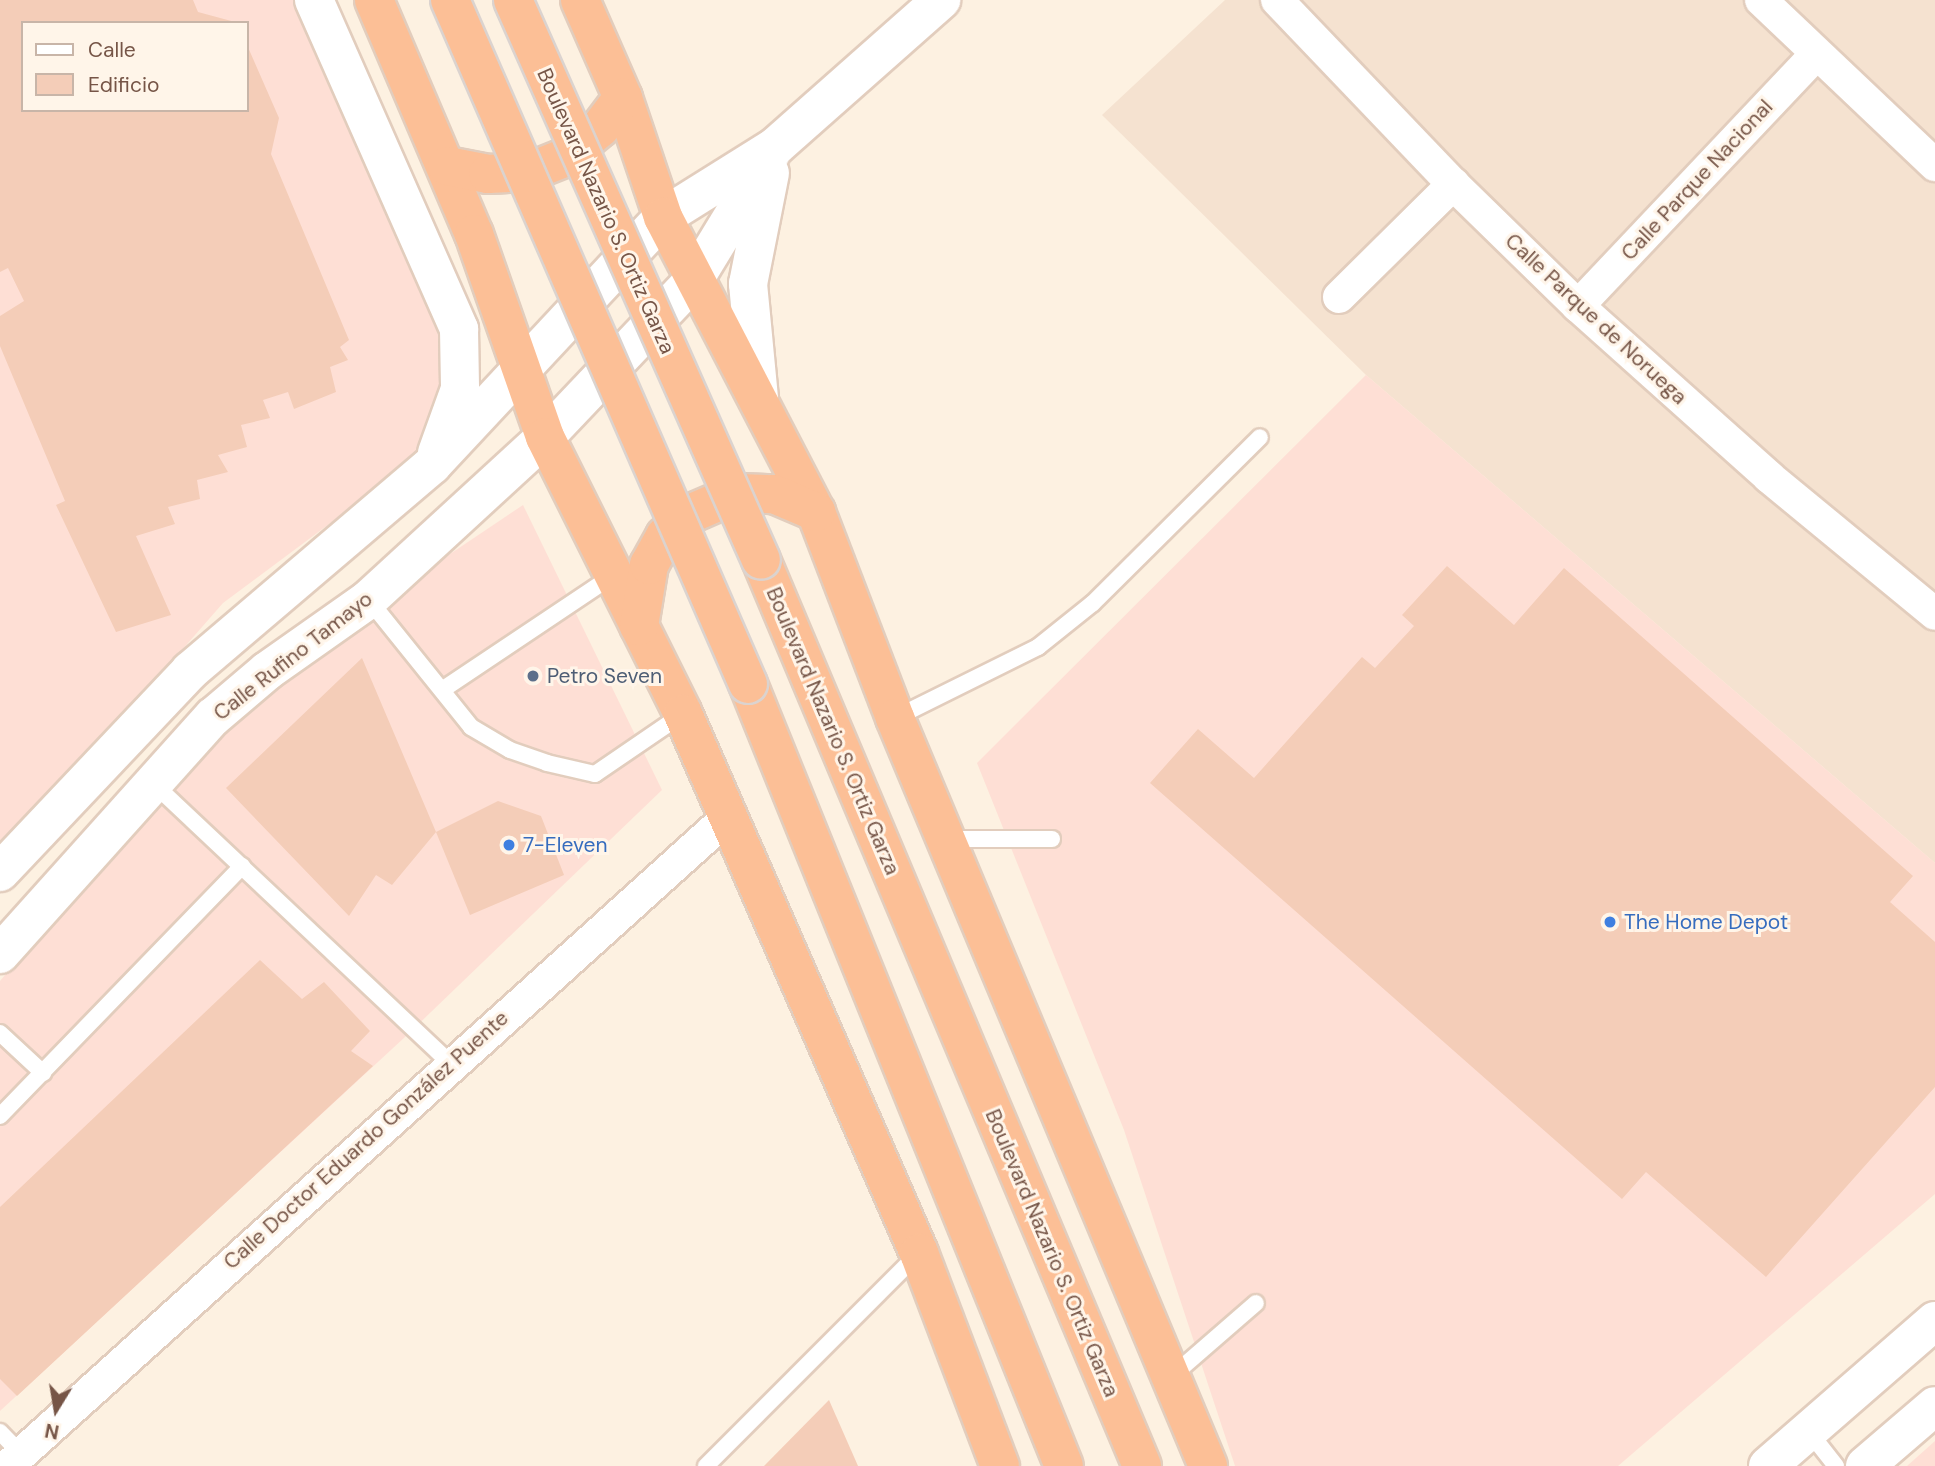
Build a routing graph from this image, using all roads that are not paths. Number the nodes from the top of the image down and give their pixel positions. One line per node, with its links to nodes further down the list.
1 (314, 0): 23 (street)
2 (374, 0): 13 (highway)
3 (450, 0): 52 (highway, bridge)
4 (513, 0): 53 (highway, Boulevard Nazario S. Ortiz Garza, bridge)
5 (580, 0): 10 (highway)
6 (942, 0): 11 (street)
7 (1278, 0): 14 (street, Calle Parque de Noruega)
8 (1761, 0): 9 (street)
9 (1815, 55): 12 (street); 18 (street, Calle Parque Nacional)
10 (623, 97): 13 (highway); 15 (highway)
11 (775, 147): 15 (street); 16 (street, Calle Rufino Tamayo); 20 (street)
12 (1935, 165)
13 (447, 166): 19 (highway)
14 (1453, 184): 17 (street); 18 (street, Calle Parque de Noruega)
15 (663, 217): 16 (highway); 19 (street)
16 (694, 280): 20 (highway); 21 (street, Calle Rufino Tamayo)
17 (1339, 297)
18 (1578, 306): 27 (street, Calle Parque de Noruega)
19 (522, 373): 21 (highway); 23 (street)
20 (759, 398): 24 (highway)
21 (545, 437): 25 (highway); 26 (street, Calle Rufino Tamayo)
22 (1260, 437): 31 (lane)
23 (432, 465): 37 (street)
24 (816, 512): 28 (highway); 31 (highway)
25 (616, 574): 28 (highway); 29 (lane)
26 (369, 599): 29 (lane); 32 (street, Calle Rufino Tamayo)
27 (1935, 614)
28 (639, 626): 30 (highway)
29 (442, 690): 30 (lane)
30 (683, 714): 33 (highway)
31 (895, 718): 34 (highway)
32 (152, 782): 36 (lane); 38 (street, Calle Rufino Tamayo)
33 (727, 818): 40 (street, Calle Doctor Eduardo González Puente); 43 (highway)
34 (948, 839): 35 (lane); 46 (highway)
35 (1052, 839)
36 (242, 866): 40 (lane); 41 (lane)
37 (0, 872)
38 (0, 954)
39 (0, 1033): 41 (lane)
40 (450, 1063): 49 (street, Calle Doctor Eduardo González Puente)
41 (43, 1073): 42 (lane)
42 (0, 1116)
43 (919, 1252): 50 (highway); 51 (lane)
44 (1256, 1303): 46 (lane)
45 (1935, 1321): 48 (street)
46 (1172, 1376): 54 (highway)
47 (1935, 1406): 57 (street)
48 (1810, 1433): 55 (street); 56 (lane)
49 (10, 1451)
50 (992, 1460)
51 (706, 1466)
52 (1064, 1466)
53 (1142, 1466)
54 (1208, 1466)
55 (1768, 1466)
56 (1836, 1466)
57 (1865, 1466)

